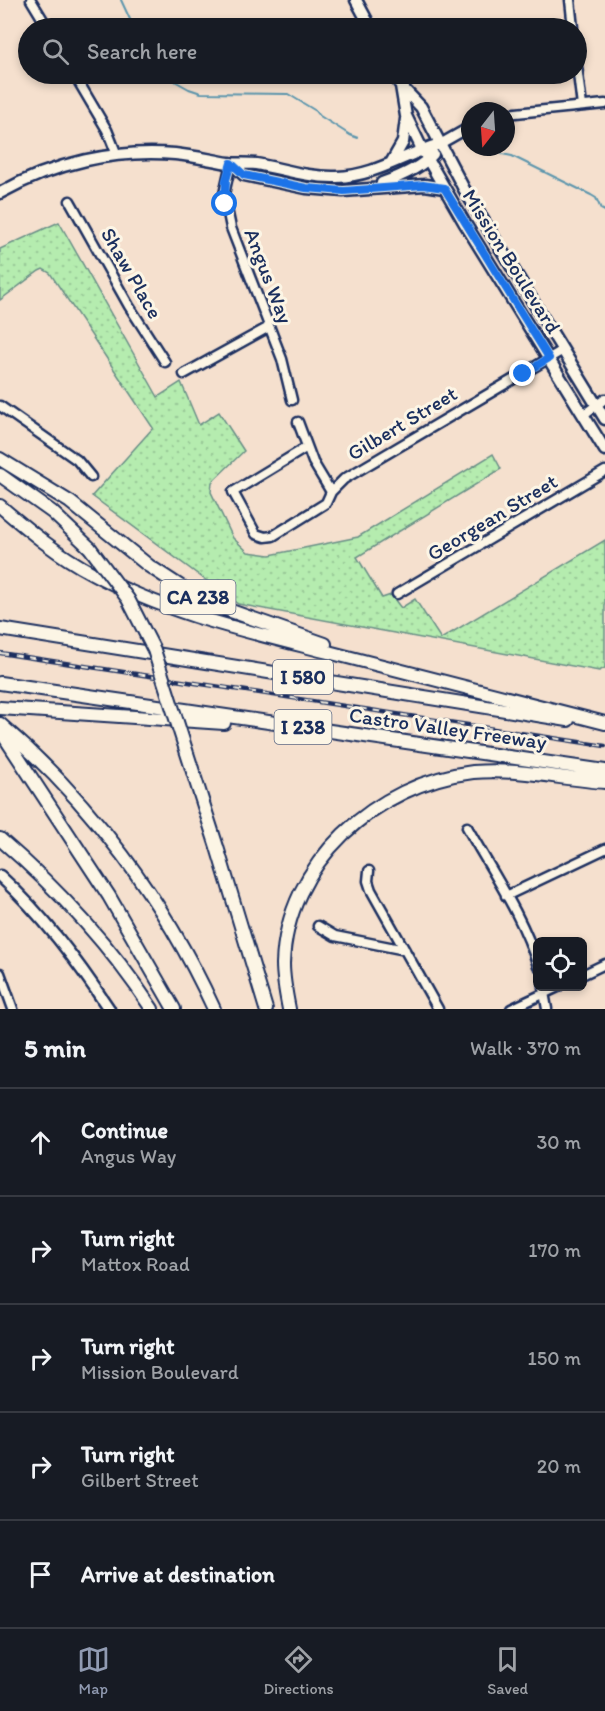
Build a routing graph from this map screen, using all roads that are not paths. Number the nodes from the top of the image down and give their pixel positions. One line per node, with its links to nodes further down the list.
1 (31, 0): 4 (street)
2 (356, 0): 5 (main road)
3 (570, 0): 6 (street)
4 (42, 18)
5 (366, 18)
6 (572, 18)
7 (80, 84): 17 (street)
8 (579, 84): 11 (street)
9 (401, 86): 13 (main road, Mission Boulevard); 15 (main road, Mission Boulevard)
10 (605, 104): 11 (street)
11 (582, 106): 12 (street)
12 (515, 113)
13 (406, 116): 16 (main road, Mission Boulevard); 20 (main road)
14 (461, 132): 15 (street)
15 (440, 144): 16 (main road); 18 (main road); 26 (main road, Mission Boulevard)
16 (422, 149): 18 (main road, Mission Boulevard); 20 (main road)
17 (117, 155): 19 (main road); 23 (main road)
18 (428, 159): 21 (main road); 22 (main road, Mission Boulevard)
19 (231, 163): 20 (main road); 21 (main road); 25 (street, Angus Way)
20 (391, 164)
21 (370, 188): 22 (main road)
22 (444, 188): 27 (main road, Mission Boulevard)
23 (0, 193)
24 (70, 201): 28 (street, Shaw Place)
25 (269, 327): 29 (street); 30 (street, Angus Way)
26 (563, 350): 27 (street, Gilbert Street); 31 (main road, Mission Boulevard)
27 (549, 358): 33 (main road, Mission Boulevard); 43 (street, Gilbert Street)
28 (165, 362)
29 (184, 374)
30 (292, 400)
31 (601, 402): 33 (street); 34 (main road, Mission Boulevard)
32 (0, 406): 41 (street)
33 (583, 415): 37 (main road, Mission Boulevard)
34 (605, 419)
35 (298, 422): 36 (street)
36 (307, 447): 43 (street); 43 (street, Gilbert Street)
37 (605, 450)
38 (0, 459): 48 (highway, CA 238)
39 (605, 471): 46 (street, Georgean Street)
40 (0, 475): 44 (highway)
41 (91, 477)
42 (0, 483): 44 (highway)
43 (331, 492)
44 (28, 496): 76 (highway, bridge)
45 (0, 506): 48 (highway)
46 (397, 594)
47 (0, 629): 52 (highway, I 580)
48 (426, 677): 52 (highway, CA 238)
49 (0, 683): 54 (highway, Castro Valley Freeway / I 238)
50 (0, 708): 54 (highway)
51 (0, 724): 75 (highway)
52 (605, 725)
53 (0, 730): 74 (highway)
54 (321, 730): 55 (highway, Castro Valley Freeway / I 238)
55 (605, 771)
56 (605, 782): 77 (highway)
57 (467, 827): 62 (street)
58 (0, 839): 73 (highway)
59 (605, 849): 62 (street)
60 (369, 871): 64 (street)
61 (0, 876): 72 (main road)
62 (506, 896): 65 (street)
63 (318, 926): 64 (street)
64 (405, 950): 78 (street)
65 (533, 954)
66 (605, 964): 68 (street)
67 (0, 973): 71 (street)
68 (587, 973)
69 (541, 991): 79 (street)
70 (543, 991): 80 (street)
71 (13, 1009)
72 (109, 1009)
73 (152, 1009)
74 (174, 1009)
75 (214, 1009)
76 (266, 1009)
77 (289, 1009)
78 (438, 1009)
79 (511, 1009)
80 (547, 1009)

